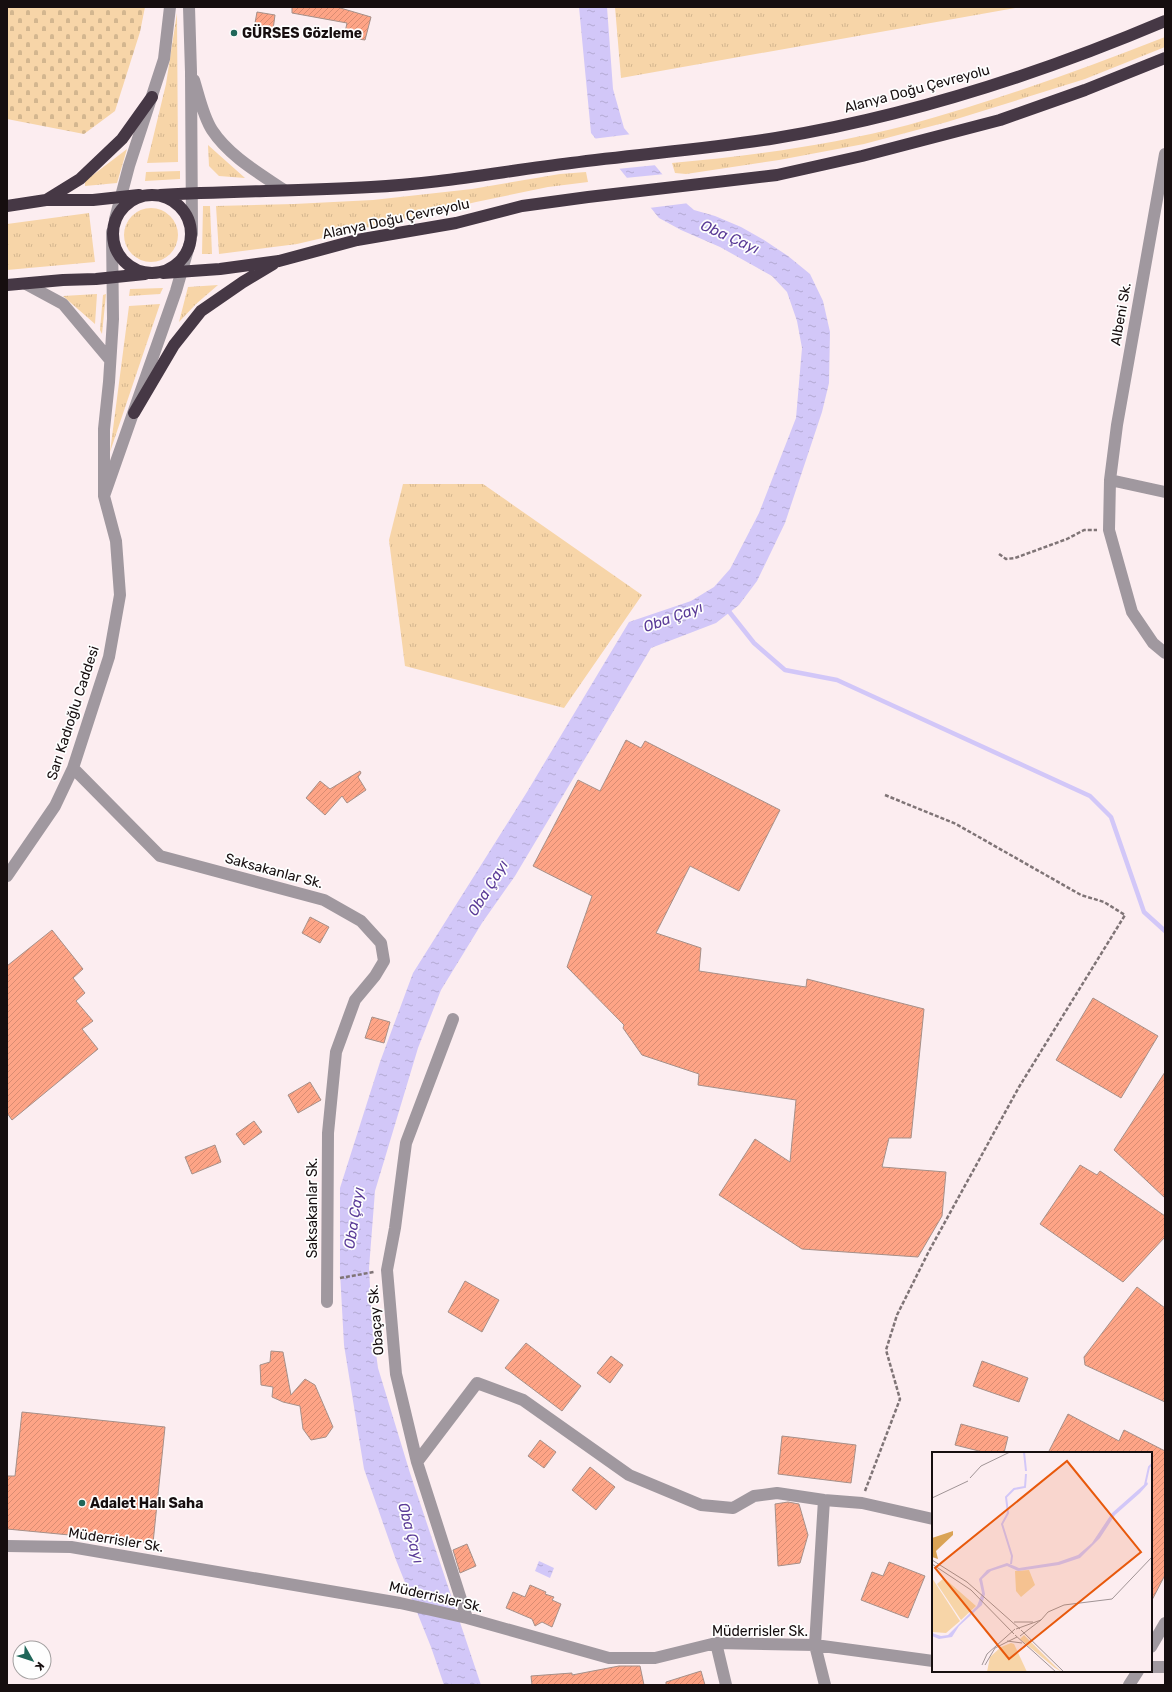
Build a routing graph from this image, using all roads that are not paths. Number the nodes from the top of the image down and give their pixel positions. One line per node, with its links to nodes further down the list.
1 (170, 7): 6 (street)
2 (189, 7): 5 (street)
3 (1165, 20): 8 (highway, Alanya Doğu Çevreyolu)
4 (1165, 58): 19 (highway, Alanya Doğu Çevreyolu)
5 (191, 72): 8 (street); 9 (street)
6 (152, 97): 12 (street); 13 (highway)
7 (1165, 154): 27 (street, Albeni Sk.)
8 (284, 190): 9 (highway, Alanya Doğu Çevreyolu)
9 (191, 193): 11 (highway, Alanya Doğu Çevreyolu); 17 (street)
10 (146, 195): 11 (highway); 12 (highway); 15 (highway)
11 (160, 195): 17 (highway)
12 (121, 197): 13 (highway); 15 (street)
13 (46, 200): 14 (highway)
14 (7, 206)
15 (116, 219): 16 (highway)
16 (112, 232): 21 (highway); 22 (street, Sarı Kadıoğlu Caddesi)
17 (192, 234): 18 (highway)
18 (189, 246): 20 (street); 21 (highway)
19 (279, 261): 20 (highway, Alanya Doğu Çevreyolu); 26 (highway)
20 (182, 271): 21 (highway, Alanya Doğu Çevreyolu); 26 (street)
21 (157, 273): 22 (highway, Alanya Doğu Çevreyolu)
22 (113, 278): 23 (highway, Alanya Doğu Çevreyolu); 25 (street, Sarı Kadıoğlu Caddesi)
23 (26, 284): 24 (highway, Alanya Doğu Çevreyolu); 25 (street)
24 (7, 285)
25 (110, 360): 29 (street, Sarı Kadıoğlu Caddesi)
26 (134, 413): 29 (street)
27 (1110, 480): 28 (street); 30 (street, Albeni Sk.)
28 (1165, 492)
29 (104, 496): 31 (street, Sarı Kadıoğlu Caddesi)
30 (1165, 653)
31 (73, 768): 32 (street, Sarı Kadıoğlu Caddesi); 34 (street, Saksakanlar Sk.)
32 (7, 876)
33 (453, 1019): 35 (street, Obaçay Sk.)
34 (327, 1302)
35 (417, 1462): 36 (street); 39 (street, Obaçay Sk.)
36 (824, 1500): 37 (street); 42 (street)
37 (932, 1520)
38 (7, 1546): 39 (street, Müderrisler Sk.)
39 (467, 1618): 41 (street, Müderrisler Sk.)
40 (1165, 1623): 43 (street)
41 (716, 1643): 42 (street, Müderrisler Sk.); 48 (street)
42 (815, 1645): 44 (street); 49 (street, Müderrisler Sk.)
43 (1152, 1645)
44 (932, 1661)
45 (1152, 1667): 46 (street)
46 (1165, 1667)
47 (1137, 1672): 50 (street)
48 (726, 1685)
49 (825, 1685)
50 (1129, 1685)

